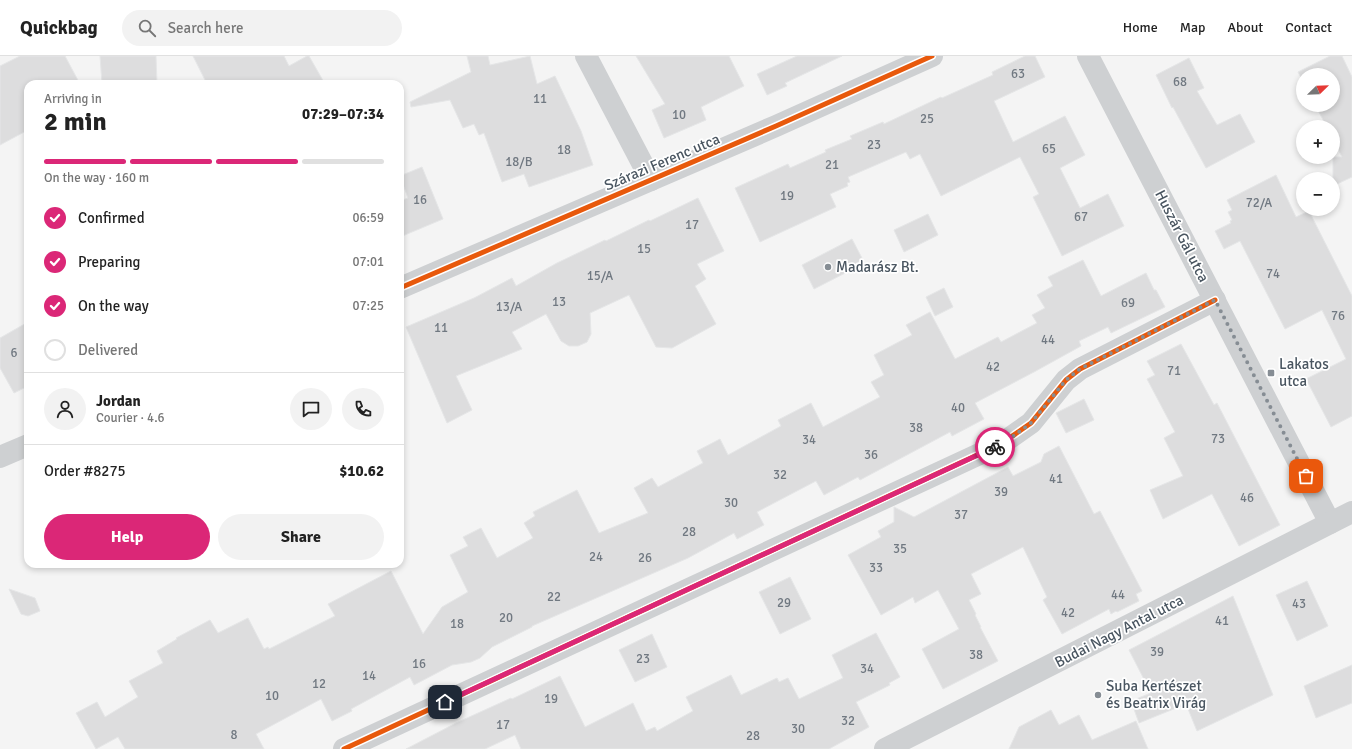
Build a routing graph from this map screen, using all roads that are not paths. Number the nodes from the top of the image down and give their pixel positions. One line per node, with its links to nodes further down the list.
1 (586, 56): 4 (street)
2 (932, 56): 4 (street, Szárazi Ferenc utca)
3 (1088, 56): 6 (street, Huszár Gál utca)
4 (652, 180): 5 (street, Szárazi Ferenc utca)
5 (404, 286)
6 (1215, 300): 10 (street, Huszár Gál utca); 11 (street)
7 (24, 447): 8 (street)
8 (0, 457)
9 (1352, 512): 10 (street, Budai Nagy Antal utca)
10 (1330, 523): 12 (street, Budai Nagy Antal utca)
11 (344, 749)
12 (885, 749)

